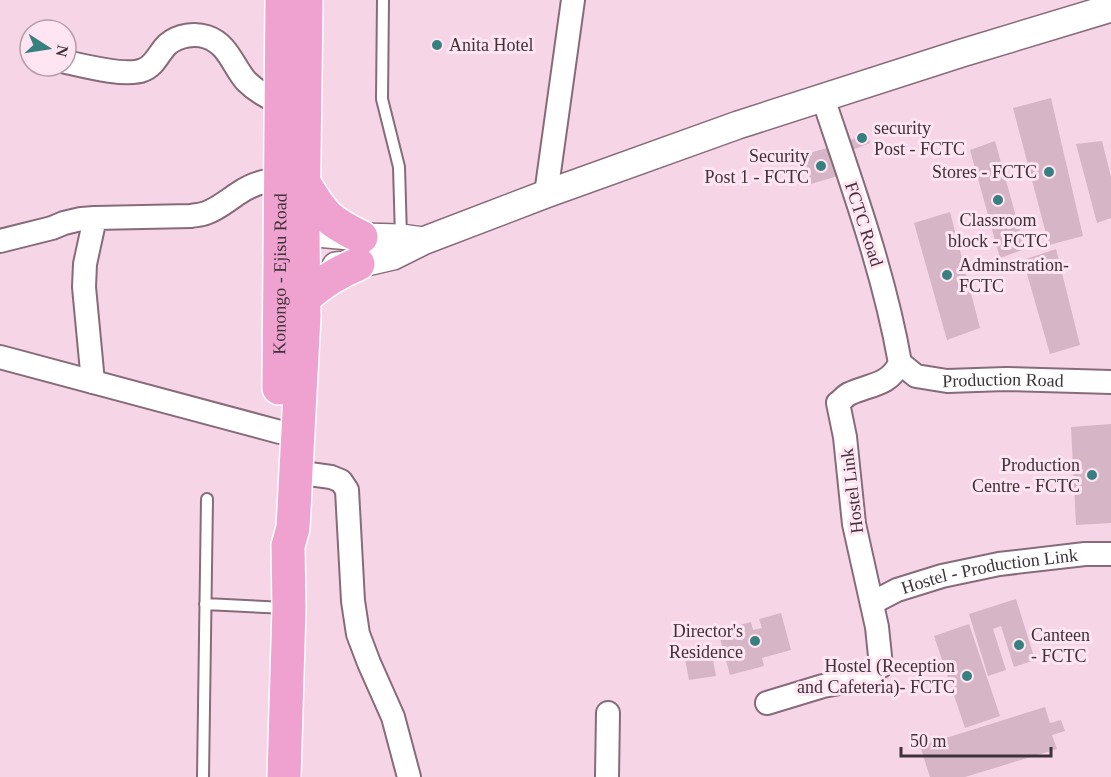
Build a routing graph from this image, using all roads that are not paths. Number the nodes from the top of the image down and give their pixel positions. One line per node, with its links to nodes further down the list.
1 (282, 0): 8 (highway, Konongo - Ejisu Road)
2 (306, 0): 9 (highway, Konongo - Ejisu Road)
3 (383, 0): 13 (lane)
4 (573, 0): 10 (street)
5 (1111, 8): 7 (street)
6 (78, 64): 8 (street)
7 (823, 98): 10 (street); 18 (street, FCTC Road)
8 (281, 103): 9 (highway, Konongo - Ejisu Road)
9 (292, 182): 11 (street); 12 (highway, Konongo - Ejisu Road); 15 (highway)
10 (546, 194): 13 (street)
11 (95, 218): 14 (street); 19 (street)
12 (291, 231): 15 (street); 16 (highway, Konongo - Ejisu Road)
13 (412, 240): 15 (street)
14 (0, 241)
15 (360, 251): 16 (highway)
16 (296, 279): 21 (highway, Konongo - Ejisu Road); 22 (highway, Konongo - Ejisu Road)
17 (0, 357): 19 (street)
18 (899, 357): 20 (street, Production Road); 26 (street, Hostel Link)
19 (93, 382): 21 (street)
20 (1111, 382)
21 (279, 432): 24 (highway, Konongo - Ejisu Road)
22 (295, 472): 24 (highway, Konongo - Ejisu Road); 33 (street)
23 (207, 499): 27 (lane)
24 (288, 546): 28 (highway, Konongo - Ejisu Road)
25 (1111, 554): 26 (street, Hostel - Production Link)
26 (872, 603): 29 (street, Hostel Link)
27 (205, 604): 28 (lane); 31 (lane)
28 (289, 608): 32 (highway, Konongo - Ejisu Road)
29 (767, 703)
30 (608, 713): 34 (street)
31 (202, 777)
32 (284, 777)
33 (409, 777)
34 (607, 777)

